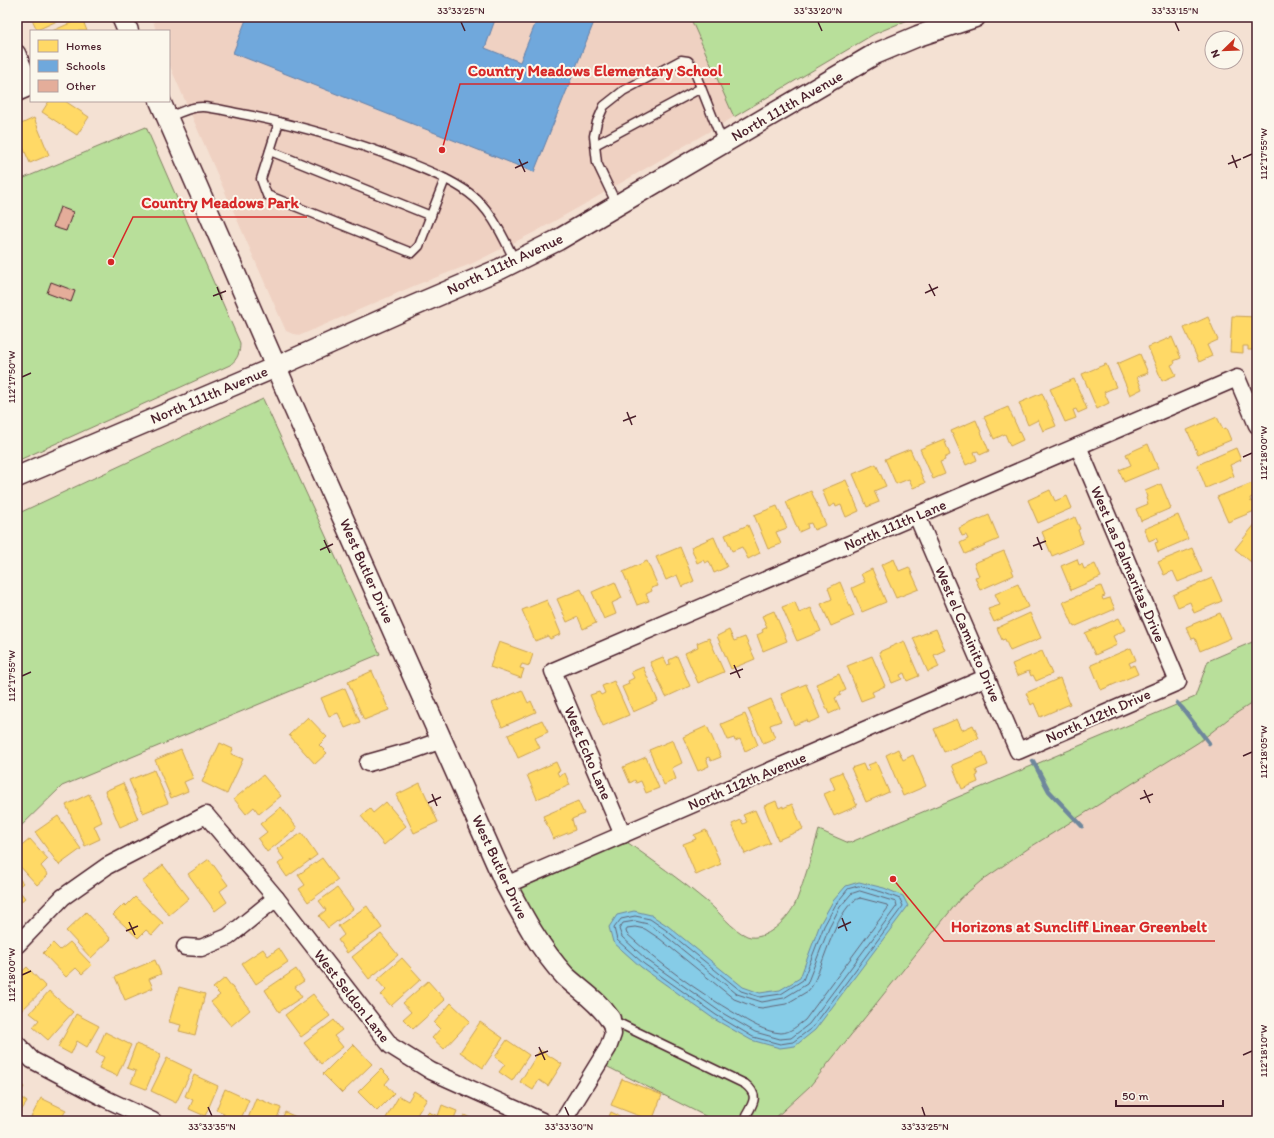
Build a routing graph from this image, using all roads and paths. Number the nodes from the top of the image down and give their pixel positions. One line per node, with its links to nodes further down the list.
1 (122, 17): 3 (street)
2 (975, 17): 11 (street, North 111th Avenue)
3 (128, 30)
4 (17, 53): 5 (street)
5 (30, 84)
6 (30, 86): 8 (street)
7 (701, 88): 11 (lane); 12 (lane); 12 (lane)
8 (17, 93)
9 (164, 109): 10 (lane); 18 (street, West Butler Drive)
10 (279, 122): 13 (lane); 14 (lane)
11 (724, 143): 15 (street, North 111th Avenue)
12 (595, 145): 15 (lane)
13 (270, 151): 16 (lane); 16 (lane)
14 (445, 179): 16 (lane); 17 (lane)
15 (617, 206): 17 (street, North 111th Avenue)
16 (431, 216)
17 (516, 261): 18 (street, North 111th Avenue)
18 (276, 367): 21 (street, North 111th Avenue); 26 (street, West Butler Drive)
19 (1257, 426): 20 (street, North 111th Lane)
20 (1078, 446): 22 (street, North 111th Lane); 25 (street, West Las Palmaritas Drive)
21 (17, 477)
22 (917, 516): 23 (street, North 111th Lane); 24 (street, West el Caminito Drive)
23 (553, 671): 29 (street, West Echo Lane)
24 (987, 677): 27 (street, West el Caminito Drive); 29 (street, North 112th Avenue)
25 (1178, 682): 27 (street, North 112th Drive)
26 (442, 740): 28 (street); 30 (street, West Butler Drive)
27 (1018, 751)
28 (368, 763)
29 (623, 835): 30 (street, North 112th Avenue)
30 (506, 885): 34 (street, West Butler Drive)
31 (276, 898): 32 (street, West Seldon Lane); 33 (street); 38 (street, West Seldon Lane)
32 (17, 945)
33 (185, 947)
34 (610, 1019): 36 (lane); 39 (street)
35 (17, 1044): 37 (street)
36 (746, 1116)
37 (153, 1121)
38 (542, 1121)
39 (563, 1121)

